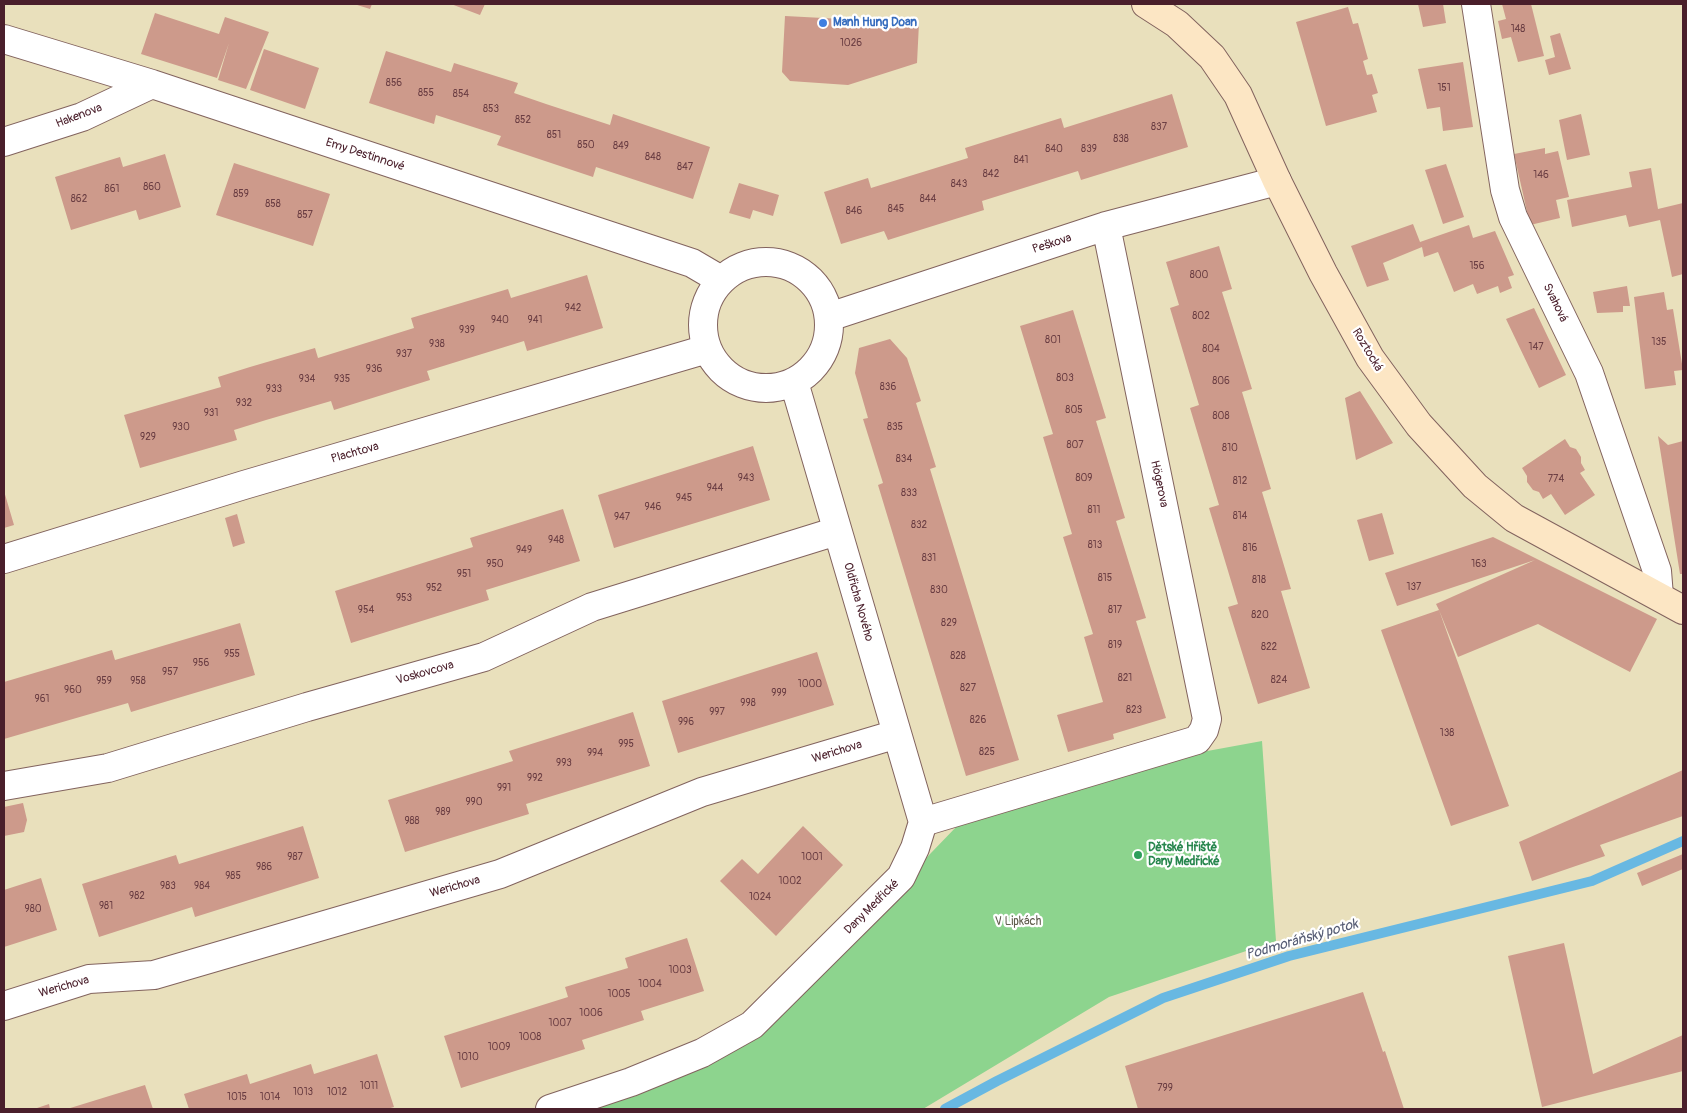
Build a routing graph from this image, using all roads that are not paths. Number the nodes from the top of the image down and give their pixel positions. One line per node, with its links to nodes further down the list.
1 (1146, 4): 6 (street, Roztocká)
2 (1476, 4): 14 (street, Svahová)
3 (4, 39): 4 (street, Emy Destinnové)
4 (152, 84): 5 (street, Hakenova); 8 (street, Emy Destinnové)
5 (4, 142)
6 (1277, 181): 7 (street, Peškova); 14 (street, Roztocká)
7 (1106, 226): 9 (street, Peškova); 18 (street, Högerova)
8 (722, 280): 9 (street); 10 (street)
9 (829, 317): 11 (street)
10 (707, 349): 11 (street); 13 (street, Plachtova)
11 (794, 382): 12 (street, Oldřicha Nového)
12 (837, 531): 16 (street, Oldřicha Nového); 17 (street, Voskovcova)
13 (4, 559)
14 (1659, 596): 15 (street, Roztocká)
15 (1683, 610)
16 (897, 734): 18 (street, Oldřicha Nového); 19 (street, Werichova)
17 (4, 786)
18 (923, 822): 20 (street, Dany Medřické)
19 (4, 1006)
20 (550, 1109)

